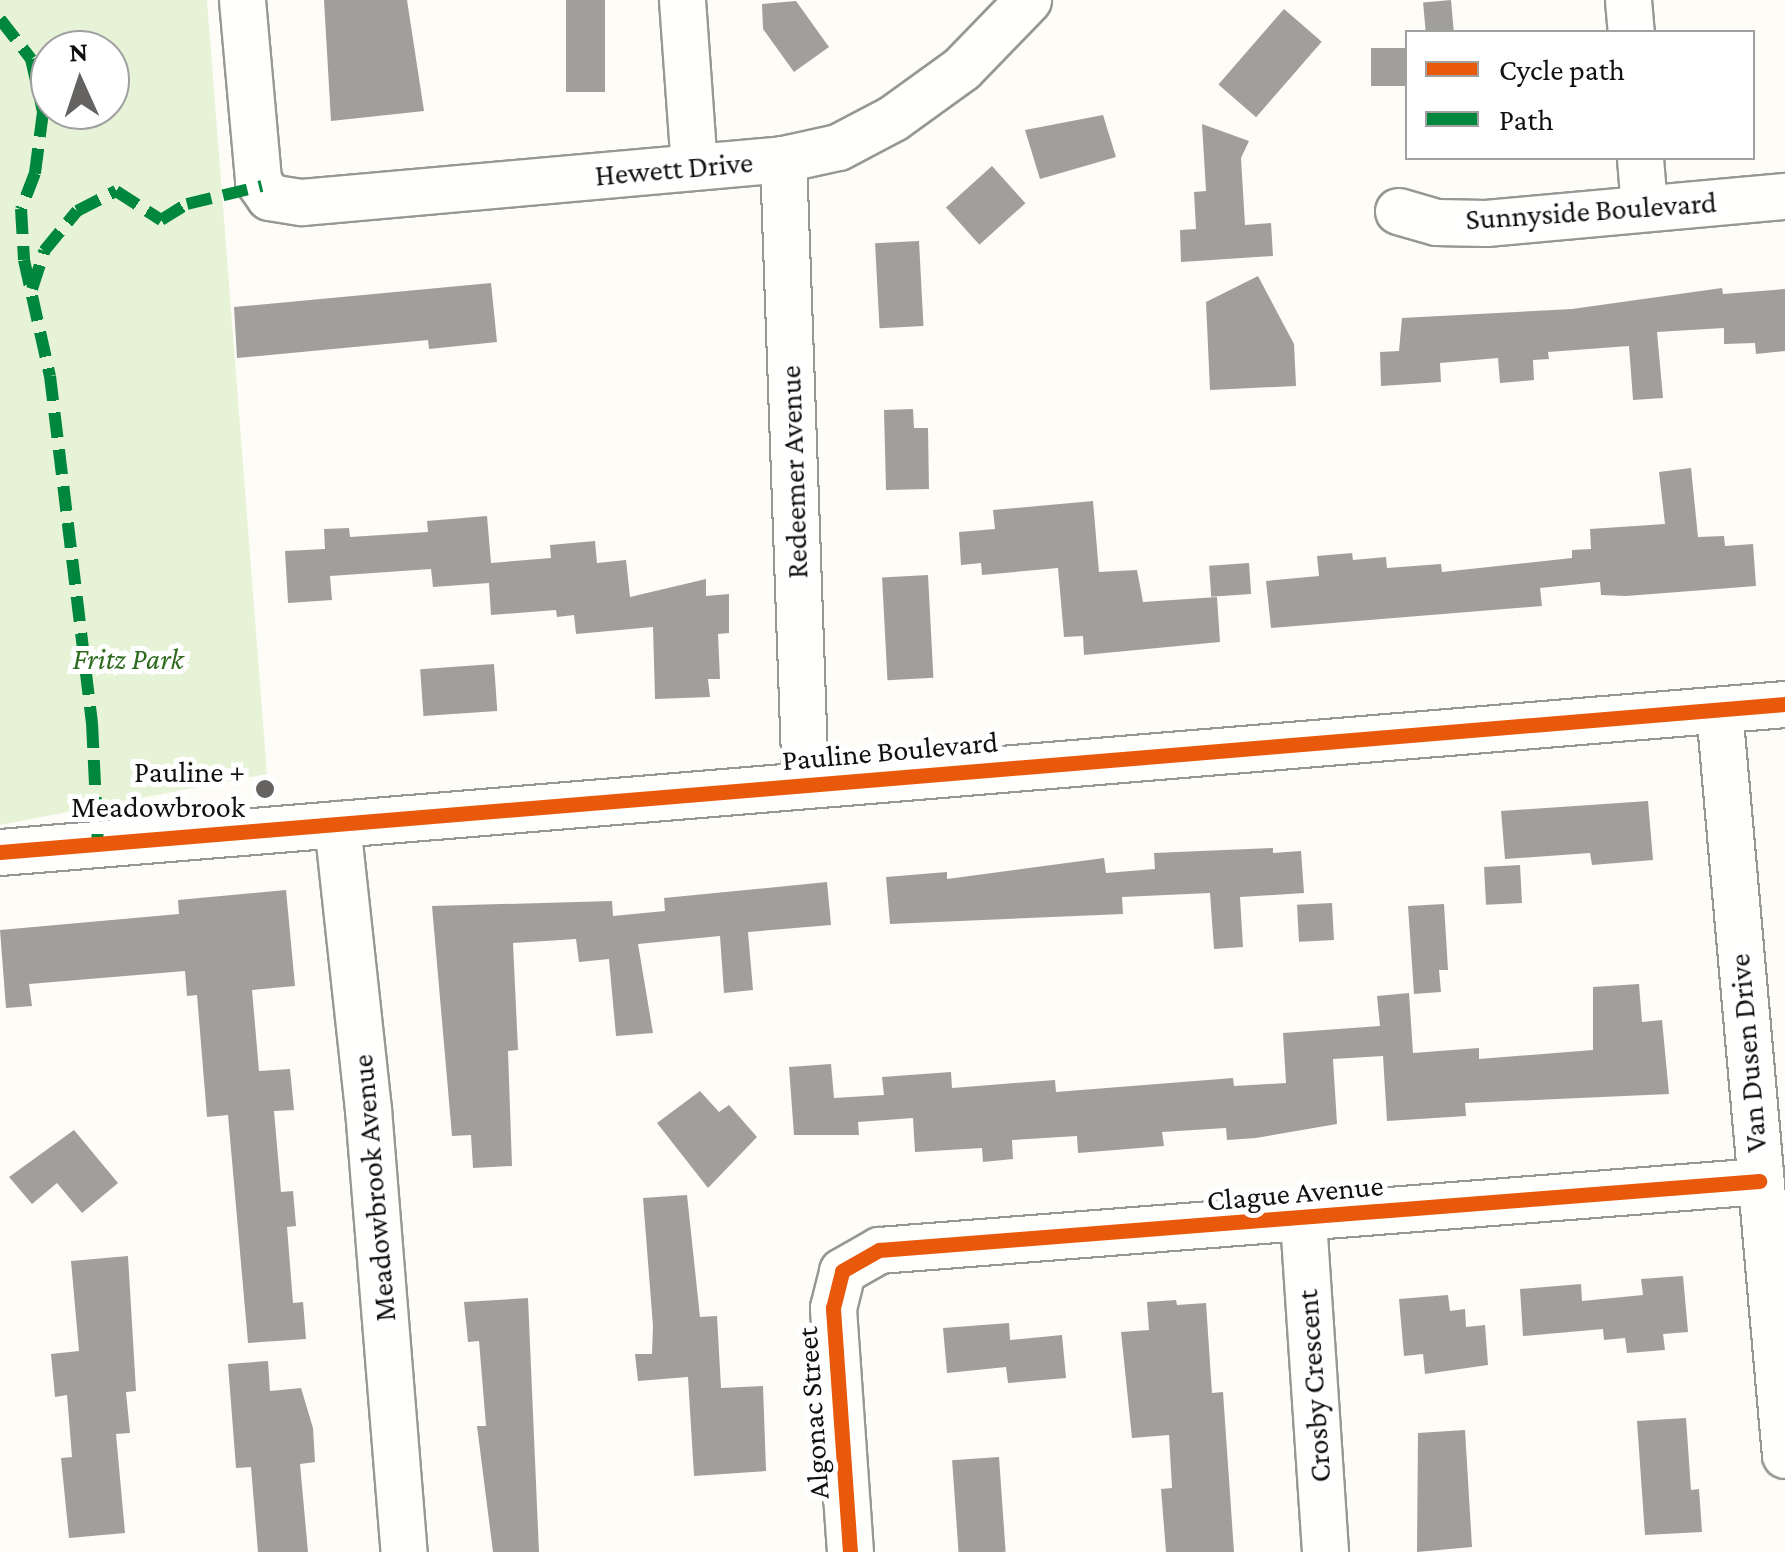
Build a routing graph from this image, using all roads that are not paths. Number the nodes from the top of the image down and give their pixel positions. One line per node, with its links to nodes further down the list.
1 (242, 0): 8 (street, Hewett Drive)
2 (682, 0): 8 (street)
3 (1028, 0): 6 (street, Hewett Drive)
4 (1628, 0): 5 (street)
5 (1631, 30)
6 (783, 159): 8 (street, Hewett Drive); 14 (street, Redeemer Avenue)
7 (1640, 160): 10 (street)
8 (694, 167)
9 (1785, 196): 10 (street, Sunnyside Boulevard)
10 (1644, 208): 11 (street, Sunnyside Boulevard)
11 (1398, 212)
12 (1785, 704): 13 (street, Pauline Boulevard)
13 (1718, 710): 14 (street, Pauline Boulevard); 17 (street, Van Dusen Drive)
14 (804, 785): 15 (street, Pauline Boulevard)
15 (337, 824): 16 (street, Pauline Boulevard); 21 (street, Meadowbrook Avenue)
16 (0, 852)
17 (1759, 1181): 18 (street, Clague Avenue); 20 (street, Van Dusen Drive)
18 (1303, 1220): 19 (street, Clague Avenue); 23 (street, Crosby Crescent)
19 (842, 1272): 22 (street, Algonac Street)
20 (1785, 1455)
21 (404, 1552)
22 (850, 1552)
23 (1325, 1552)

